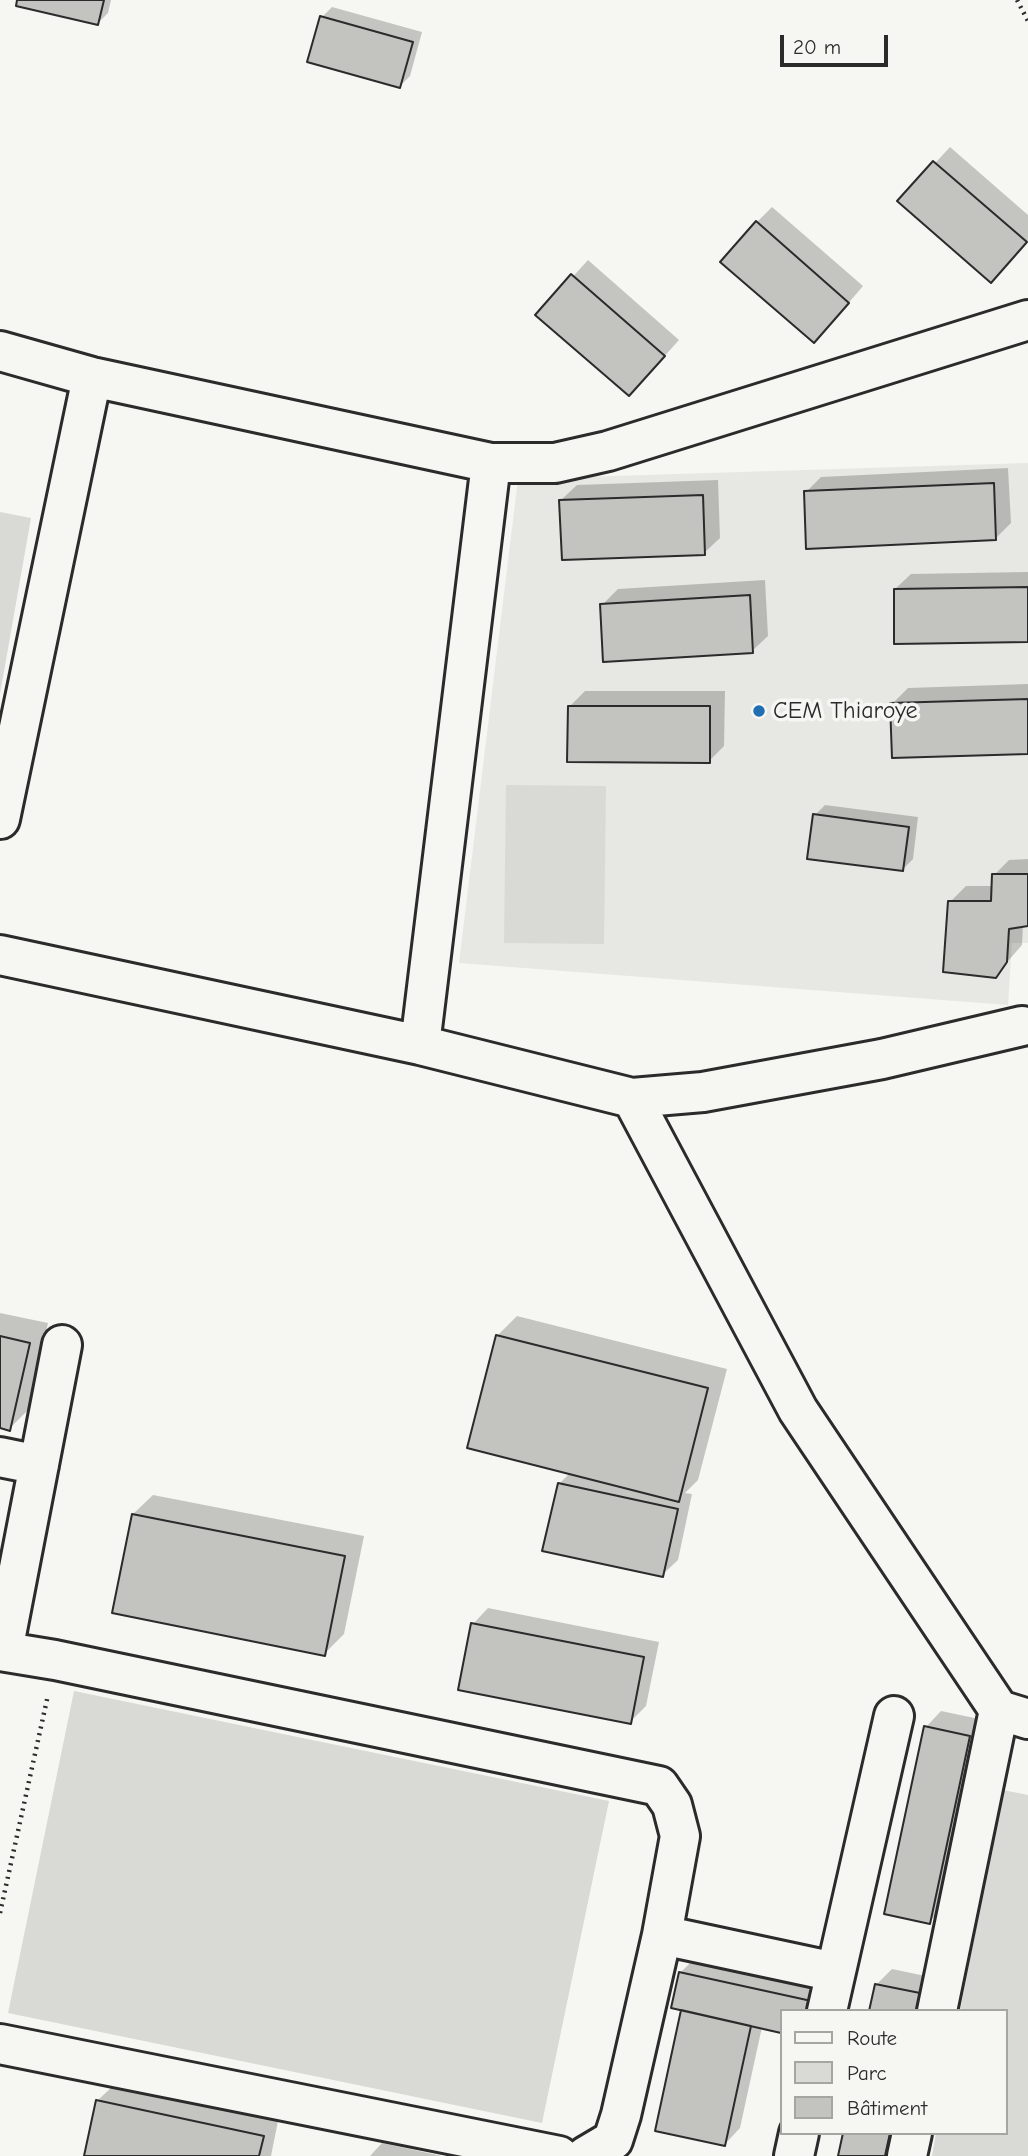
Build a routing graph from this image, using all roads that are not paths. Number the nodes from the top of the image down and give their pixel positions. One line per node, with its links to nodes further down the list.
1 (1028, 320): 4 (street)
2 (0, 351): 3 (street)
3 (92, 377): 4 (street); 5 (street)
4 (491, 463): 8 (street)
5 (0, 819)
6 (0, 955): 8 (street)
7 (1022, 1026): 9 (street)
8 (421, 1045): 9 (street)
9 (632, 1098): 14 (street)
10 (62, 1345): 12 (street)
11 (0, 1457): 12 (street)
12 (39, 1465): 13 (street)
13 (1, 1651): 16 (street)
14 (1014, 1714): 19 (street)
15 (894, 1716): 17 (street)
16 (662, 1935): 17 (street); 24 (street)
17 (835, 1972): 18 (street)
18 (827, 2009)
19 (938, 2009)
20 (0, 2044): 23 (street)
21 (799, 2135): 25 (street)
22 (912, 2135): 26 (street)
23 (559, 2156)
24 (586, 2156)
25 (794, 2156)
26 (907, 2156)

